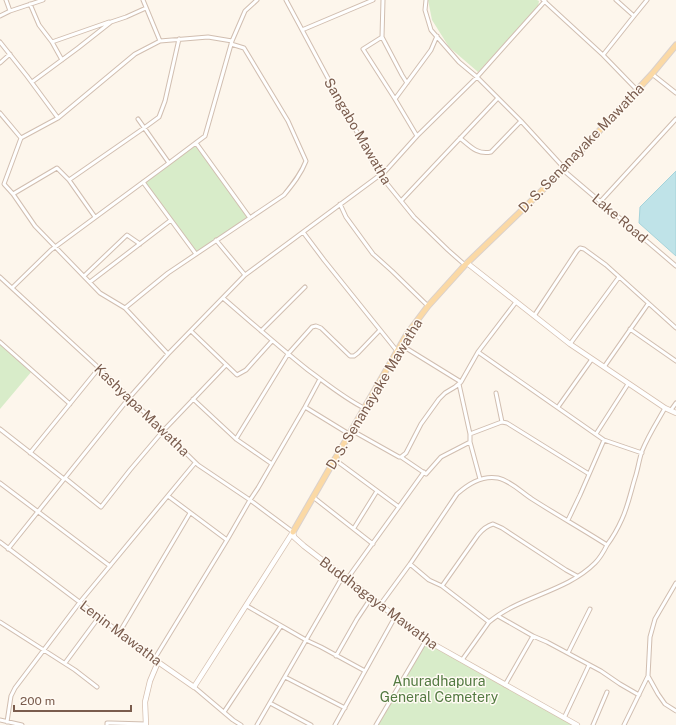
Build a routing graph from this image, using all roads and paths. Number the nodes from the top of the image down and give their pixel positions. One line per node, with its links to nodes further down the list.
1 (6, 0): 14 (street)
2 (43, 0): 12 (street)
3 (143, 0): 13 (street)
4 (257, 0): 25 (street)
5 (286, 0): 18 (street, Sangabo Mawatha)
6 (373, 0): 18 (street)
7 (383, 0): 20 (street)
8 (426, 0): 19 (street, Lake Road)
9 (616, 0): 16 (street)
10 (647, 0): 16 (street)
11 (544, 1): 28 (street); 32 (street)
12 (32, 3): 14 (street); 24 (street)
13 (146, 8): 17 (street); 22 (street)
14 (10, 11): 15 (street)
15 (0, 16)
16 (634, 16): 28 (street)
17 (112, 22): 24 (street); 29 (street)
18 (302, 30): 51 (street, Sangabo Mawatha)
19 (437, 36): 32 (street, Lake Road); 34 (street)
20 (382, 37): 34 (street); 38 (street)
21 (179, 39): 22 (street); 25 (street); 44 (street)
22 (160, 41): 40 (street)
23 (0, 42): 27 (street)
24 (52, 42): 29 (street)
25 (232, 43): 48 (street); 61 (street)
26 (676, 45): 31 (main road, D. S. Senanayake Mawatha)
27 (10, 54): 30 (street); 33 (street)
28 (603, 55): 35 (street)
29 (62, 60): 33 (street)
30 (0, 63)
31 (652, 74): 35 (main road, D. S. Senanayake Mawatha); 36 (street)
32 (477, 77): 37 (street, Lake Road); 45 (street)
33 (32, 82): 40 (street)
34 (407, 83): 38 (street)
35 (638, 90): 50 (main road, D. S. Senanayake Mawatha)
36 (676, 93)
37 (498, 98): 43 (street, Lake Road); 47 (street)
38 (395, 99): 45 (street)
39 (0, 113): 46 (street)
40 (58, 118): 46 (street)
41 (138, 119): 44 (street)
42 (676, 119): 58 (street)
43 (521, 121): 47 (street); 50 (street, Lake Road)
44 (144, 128): 49 (street); 52 (street)
45 (417, 136): 51 (street)
46 (20, 138): 54 (street)
47 (460, 138): 57 (street)
48 (196, 142): 49 (street); 61 (street)
49 (169, 163): 53 (street)
50 (564, 170): 58 (street, Lake Road); 68 (main road, D. S. Senanayake Mawatha)
51 (380, 175): 57 (street, Sangabo Mawatha); 59 (street)
52 (69, 180): 56 (street); 60 (street)
53 (143, 182): 60 (street); 62 (street)
54 (4, 184): 55 (street); 56 (street)
55 (0, 188)
56 (13, 194): 66 (street)
57 (401, 201): 68 (street, Sangabo Mawatha)
58 (600, 202): 69 (street, Lake Road)
59 (340, 204): 63 (street); 80 (street)
60 (96, 218): 66 (street)
61 (250, 218): 64 (street)
62 (171, 220): 65 (street); 67 (street)
63 (303, 232): 70 (street); 85 (street)
64 (216, 240): 67 (street); 70 (street)
65 (140, 244): 71 (street); 74 (street)
66 (56, 247): 71 (street); 76 (street)
67 (196, 254): 81 (street)
68 (466, 264): 78 (main road); 80 (main road, D. S. Senanayake Mawatha)
69 (676, 266)
70 (245, 275): 77 (street)
71 (84, 276): 74 (street)
72 (0, 277): 76 (street, Kashyapa Mawatha)
73 (619, 277): 79 (street); 82 (street); 90 (street)
74 (90, 282): 81 (street)
75 (305, 286): 87 (street)
76 (12, 288): 99 (street, Kashyapa Mawatha)
77 (223, 298): 86 (street); 87 (street)
78 (516, 302): 82 (main road); 93 (street)
79 (648, 304): 83 (street); 84 (street)
80 (428, 306): 91 (main road, D. S. Senanayake Mawatha)
81 (125, 308): 94 (street)
82 (534, 316): 90 (main road)
83 (676, 328)
84 (630, 329): 97 (street); 100 (street)
85 (380, 330): 92 (street); 95 (street)
86 (191, 331): 94 (street); 98 (street)
87 (261, 331): 88 (street)
88 (272, 341): 95 (street); 98 (street)
89 (0, 342): 108 (street)
90 (570, 344): 96 (main road)
91 (401, 345): 92 (main road, D. S. Senanayake Mawatha); 102 (street)
92 (397, 352): 111 (main road, D. S. Senanayake Mawatha)
93 (478, 352): 102 (street); 110 (street)
94 (168, 354): 105 (street)
95 (288, 354): 101 (street); 120 (street)
96 (592, 359): 100 (main road); 110 (street)
97 (676, 361)
98 (226, 365): 106 (street)
99 (99, 368): 105 (street, Kashyapa Mawatha); 108 (street)
100 (604, 368): 103 (main road)
101 (320, 379): 109 (street); 111 (street)
102 (460, 383): 118 (street); 125 (street)
103 (628, 384): 112 (main road); 119 (street)
104 (496, 392): 114 (street)
105 (129, 398): 116 (street, Kashyapa Mawatha); 131 (street)
106 (193, 399): 116 (street); 120 (street)
107 (676, 403): 113 (street)
108 (70, 404): 124 (street)
109 (306, 407): 117 (street); 128 (street)
110 (558, 407): 119 (street)
111 (364, 408): 117 (main road, D. S. Senanayake Mawatha)
112 (666, 408): 113 (main road); 123 (street)
113 (674, 412)
114 (502, 422): 118 (street); 130 (street)
115 (0, 429): 124 (street)
116 (163, 431): 127 (street, Kashyapa Mawatha); 131 (street)
117 (350, 432): 125 (street); 126 (main road, D. S. Senanayake Mawatha)
118 (470, 434): 122 (street)
119 (596, 434): 121 (street)
120 (236, 439): 128 (street)
121 (604, 440): 123 (street); 130 (street)
122 (470, 442): 129 (street); 132 (street)
123 (642, 452): 147 (street)
124 (30, 453): 131 (street)
125 (401, 457): 129 (street)
126 (334, 460): 134 (street); 136 (main road, D. S. Senanayake Mawatha)
127 (195, 463): 135 (street); 137 (street, Kashyapa Mawatha)
128 (272, 464): 137 (street)
129 (424, 472): 138 (street)
130 (589, 474): 141 (street)
131 (65, 479): 139 (street)
132 (480, 479): 141 (street); 149 (street)
133 (0, 482): 139 (street)
134 (377, 491): 138 (street); 142 (street)
135 (168, 496): 140 (street); 150 (street)
136 (313, 497): 142 (street); 143 (main road, D. S. Senanayake Mawatha)
137 (250, 500): 143 (street, Kashyapa Mawatha); 144 (street)
138 (399, 507): 146 (street)
139 (38, 511): 148 (street); 150 (street)
140 (190, 513): 144 (street); 166 (street)
141 (568, 520): 147 (street)
142 (354, 528): 146 (street)
143 (293, 532): 152 (main road, Buddhagaya Mawatha); 158 (main road, D. S. Senanayake Mawatha)
144 (227, 540): 173 (street)
145 (0, 542): 148 (street, Lenin Mawatha)
146 (373, 544): 152 (street)
147 (607, 545): 151 (street)
148 (8, 549): 156 (street, Lenin Mawatha)
149 (410, 564): 154 (street); 157 (street)
150 (110, 566): 156 (street)
151 (577, 576): 154 (street); 160 (street)
152 (345, 578): 155 (main road, Buddhagaya Mawatha); 168 (street)
153 (676, 583): 178 (street)
154 (442, 586): 164 (street)
155 (371, 598): 157 (main road, Buddhagaya Mawatha); 172 (street)
156 (80, 602): 161 (street, Lenin Mawatha); 170 (street)
157 (380, 605): 162 (main road, Buddhagaya Mawatha)
158 (247, 606): 165 (street); 182 (main road, D. S. Senanayake Mawatha)
159 (590, 609): 171 (street)
160 (498, 616): 164 (street); 167 (street)
161 (99, 617): 166 (street, Lenin Mawatha); 175 (street)
162 (395, 617): 169 (main road, Buddhagaya Mawatha); 177 (street)
163 (0, 622): 170 (street)
164 (489, 622): 174 (street)
165 (281, 626): 168 (street); 188 (street)
166 (119, 632): 173 (street, Lenin Mawatha)
167 (533, 636): 171 (street); 180 (street)
168 (306, 640): 172 (street); 179 (street)
169 (426, 640): 174 (main road, Buddhagaya Mawatha); 201 (street)
170 (44, 650): 175 (street); 192 (street)
171 (568, 653): 176 (street)
172 (336, 656): 177 (street)
173 (156, 660): 182 (main road, Lenin Mawatha); 195 (main road)
174 (462, 660): 180 (main road, Buddhagaya Mawatha)
175 (65, 664): 181 (street)
176 (589, 665): 184 (street); 189 (street)
177 (365, 671): 186 (street)
178 (648, 676): 184 (street); 187 (street)
179 (285, 677): 185 (street); 186 (street)
180 (505, 685): 189 (main road, Buddhagaya Mawatha)
181 (97, 687)
182 (194, 687): 188 (street, Lenin Mawatha)
183 (606, 692): 203 (street)
184 (639, 695): 204 (street)
185 (270, 703): 198 (street); 199 (street)
186 (345, 708): 200 (street)
187 (676, 711)
188 (224, 712): 191 (street, Lenin Mawatha)
189 (564, 718): 202 (main road, Buddhagaya Mawatha)
190 (0, 720): 192 (street)
191 (232, 720): 196 (street); 197 (street, Lenin Mawatha)
192 (7, 722): 193 (street)
193 (22, 725)
194 (107, 725): 195 (street)
195 (146, 725)
196 (232, 725)
197 (241, 725)
198 (257, 725)
199 (311, 725)
200 (335, 725)
201 (376, 725)
202 (577, 725)
203 (593, 725)
204 (624, 725)

